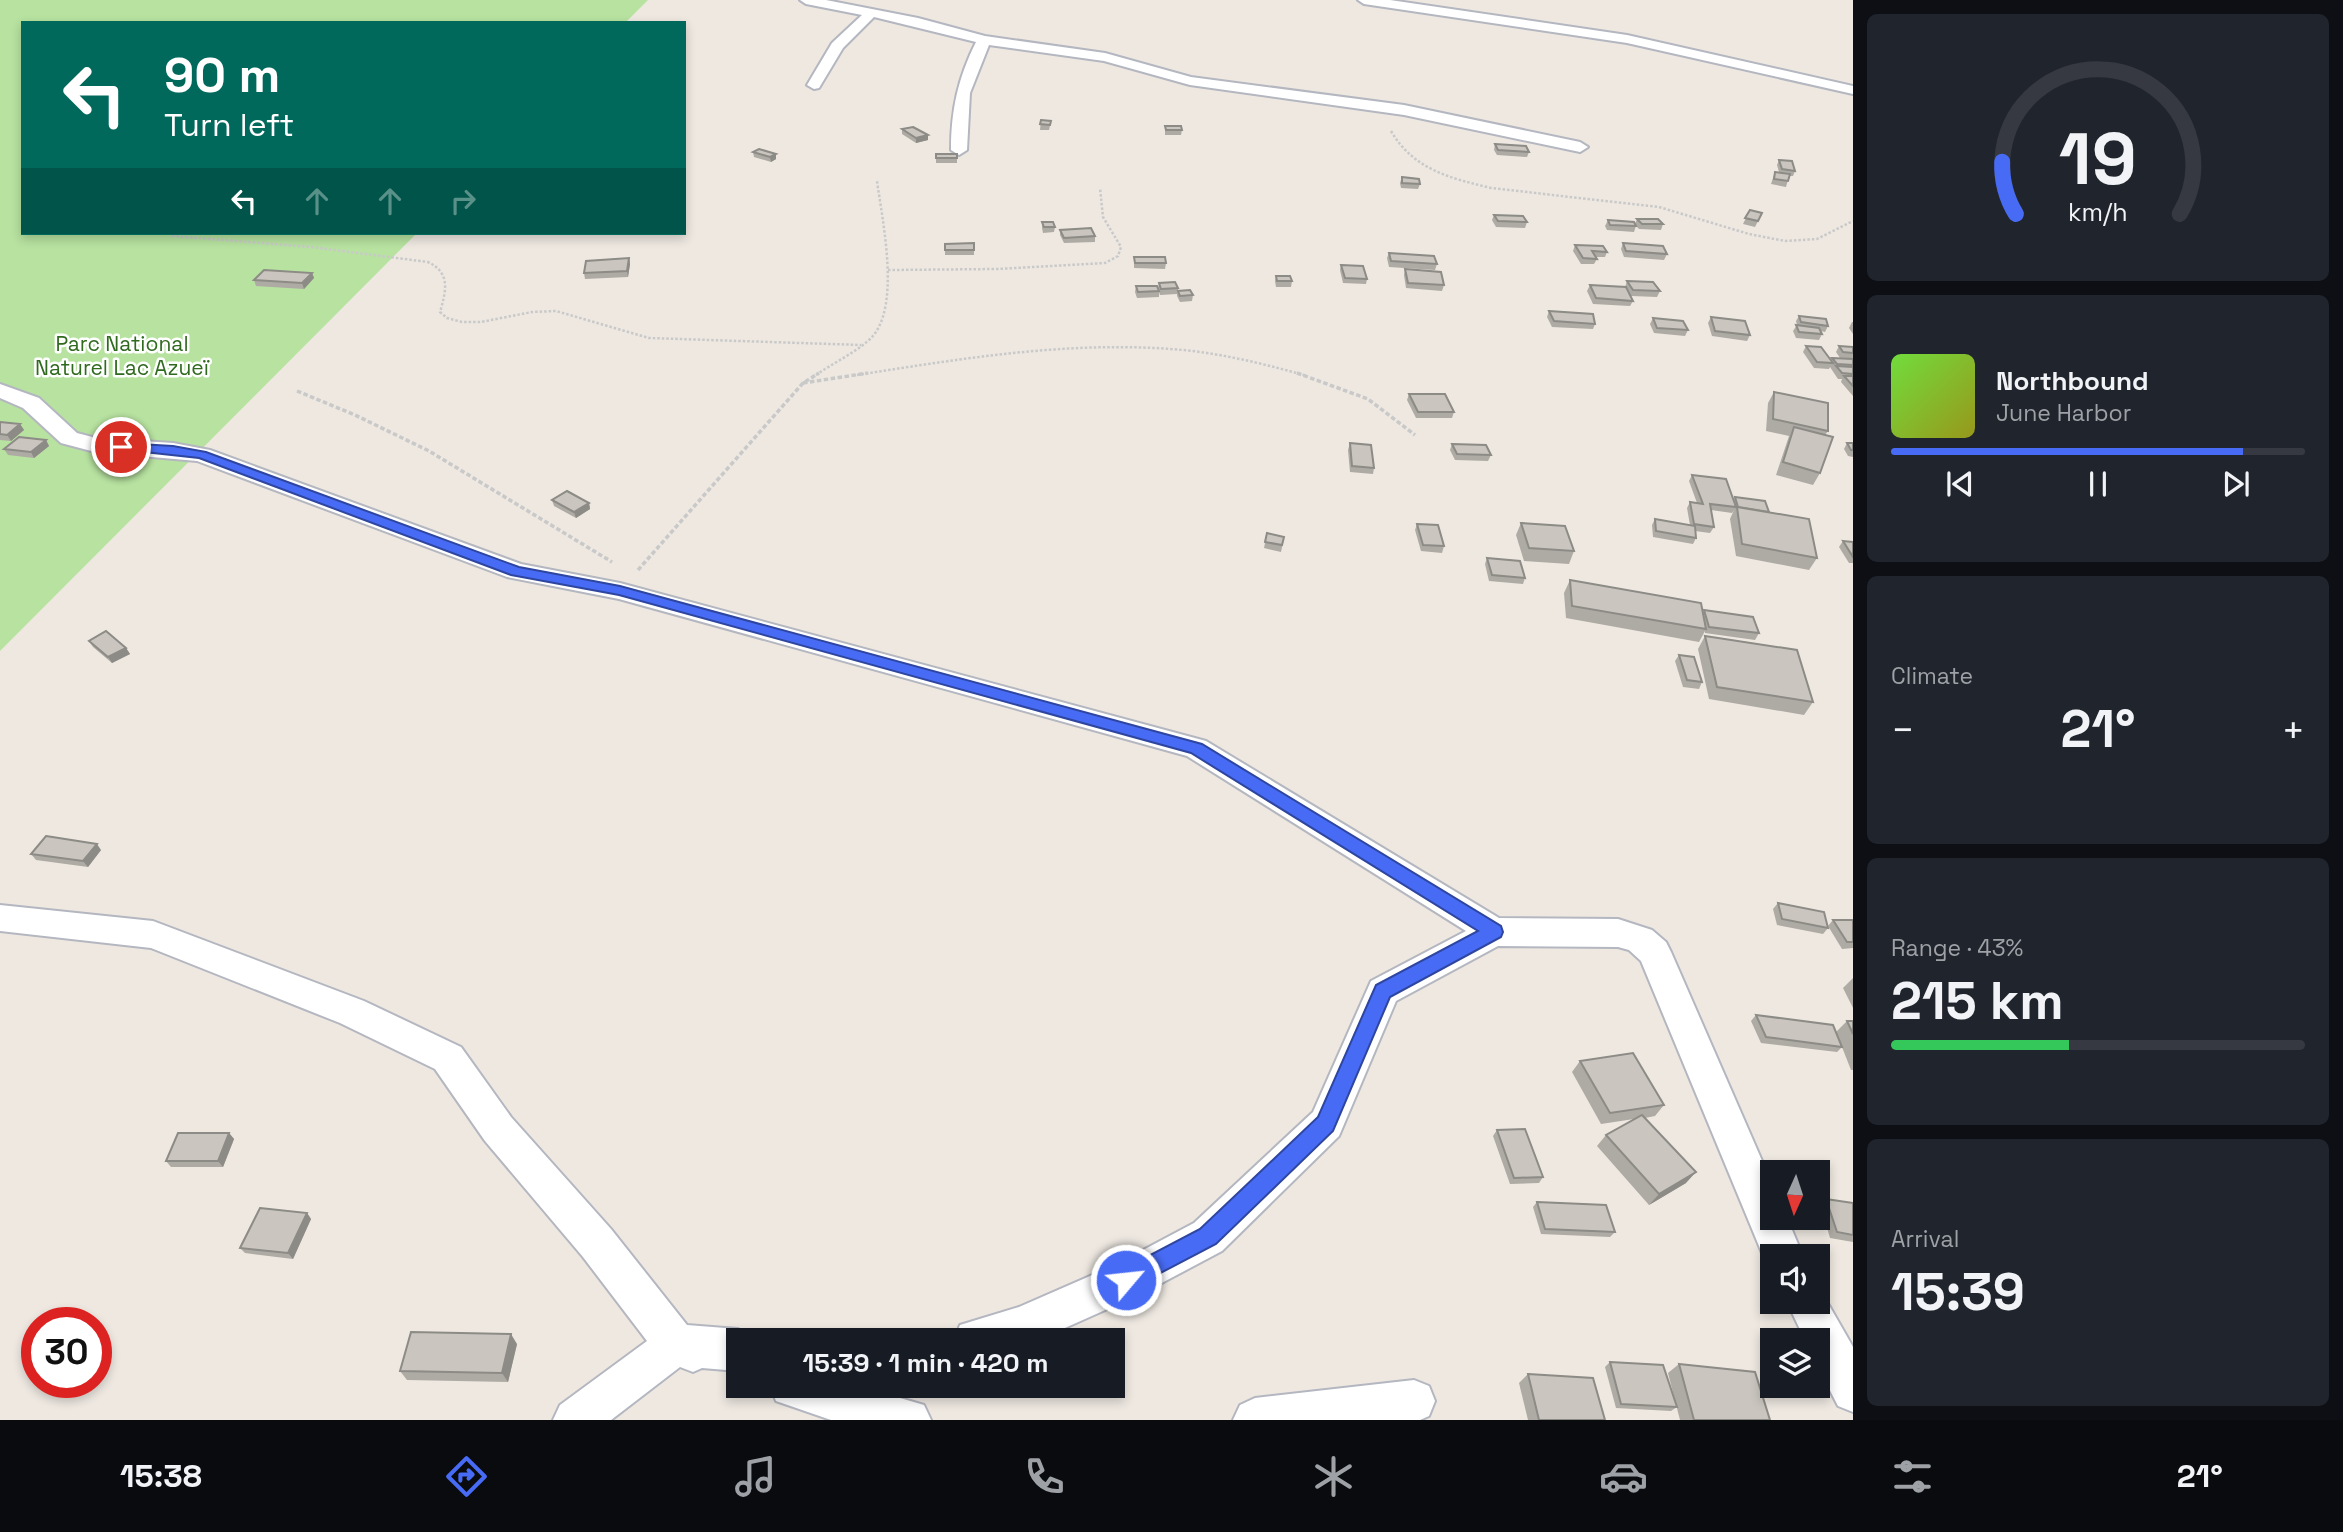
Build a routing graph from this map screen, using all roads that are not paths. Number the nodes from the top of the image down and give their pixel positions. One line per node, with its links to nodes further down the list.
1 (806, 0): 3 (street)
2 (1364, 0): 6 (street)
3 (871, 13): 4 (street); 5 (street)
4 (984, 40): 7 (street); 8 (street)
5 (814, 85)
6 (1853, 90)
7 (1580, 147)
8 (959, 150)
9 (0, 390): 11 (street)
10 (0, 918): 15 (street)
11 (1494, 932): 12 (street); 14 (street)
12 (1778, 1244)
13 (1813, 1314): 18 (street)
14 (1017, 1328)
15 (676, 1345): 16 (street); 17 (street); 21 (street)
16 (726, 1349)
17 (726, 1363)
18 (1853, 1391)
19 (829, 1398): 22 (street)
20 (1414, 1401): 23 (street)
21 (575, 1420)
22 (909, 1420)
23 (1255, 1420)

